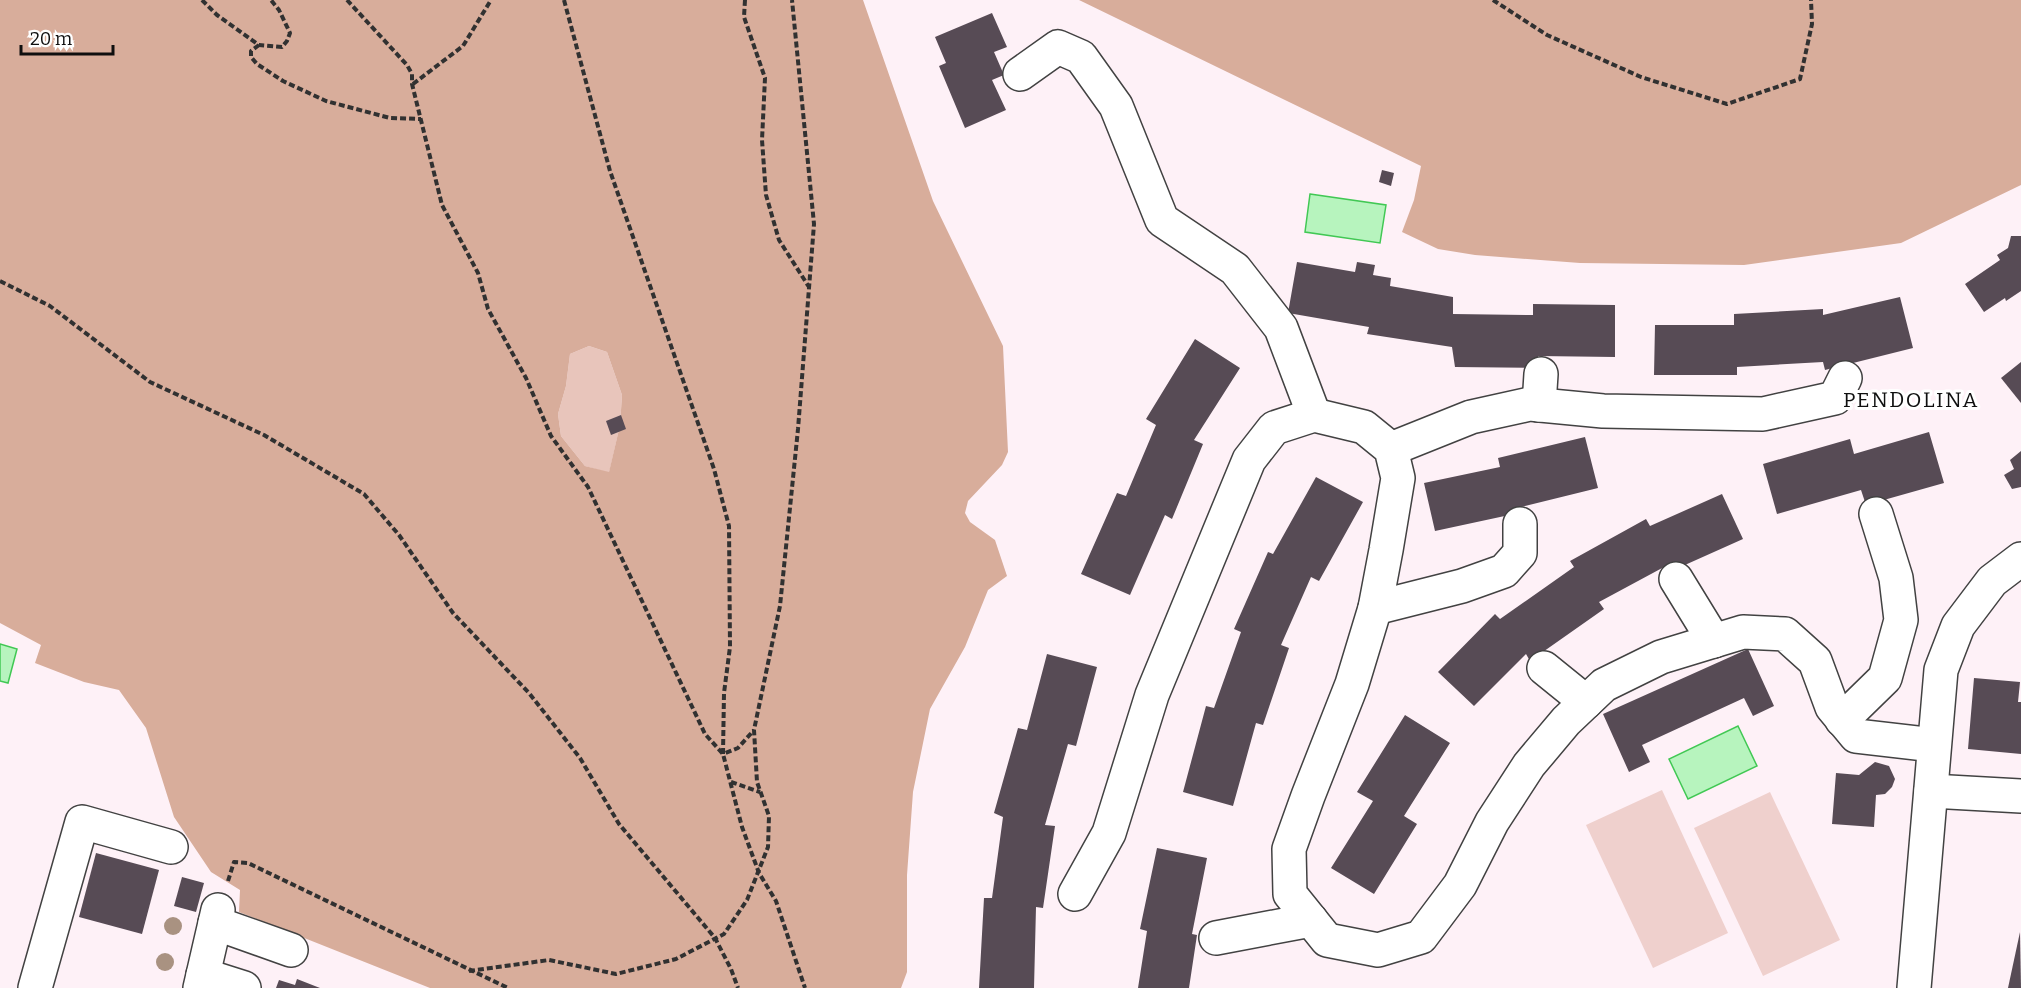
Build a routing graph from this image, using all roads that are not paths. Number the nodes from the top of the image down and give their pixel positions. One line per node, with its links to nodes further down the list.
1 (1020, 74): 3 (street)
2 (1845, 378): 4 (street)
3 (1314, 415): 4 (street); 18 (street)
4 (1392, 449): 9 (street)
5 (1876, 514): 13 (street)
6 (1520, 524): 9 (street)
7 (2021, 559): 14 (street)
8 (1676, 579): 10 (street)
9 (1375, 608): 19 (street)
10 (1714, 641): 12 (street); 13 (street)
11 (1544, 668): 12 (street)
12 (1586, 702): 19 (street)
13 (1842, 720): 14 (street)
14 (1934, 745): 15 (street)
15 (1931, 791): 16 (street); 25 (street)
16 (2021, 796)
17 (171, 847): 23 (street)
18 (1075, 894)
19 (1311, 920): 20 (street)
20 (1216, 938)
21 (291, 950): 22 (street)
22 (202, 981): 24 (street)
23 (35, 988)
24 (244, 988)
25 (1914, 988)

